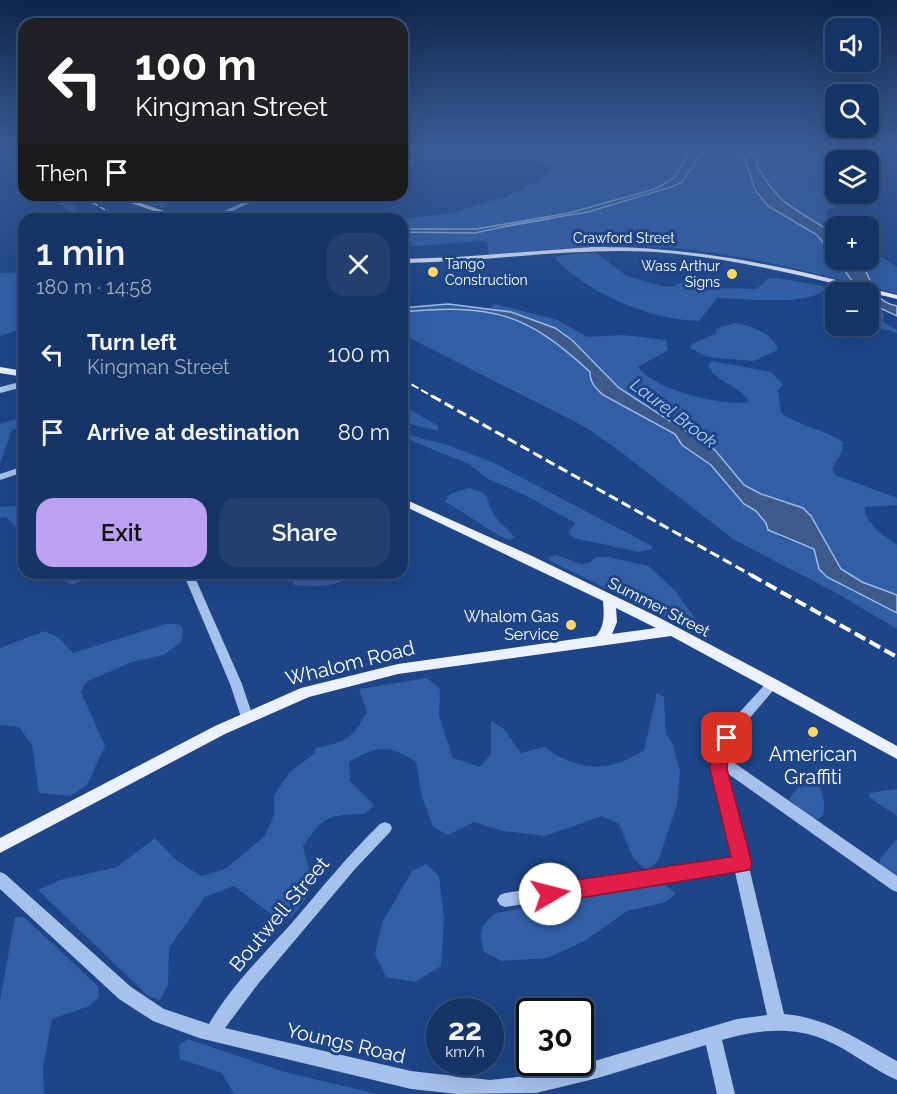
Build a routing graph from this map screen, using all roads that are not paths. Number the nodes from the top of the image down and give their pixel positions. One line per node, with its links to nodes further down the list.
1 (128, 201): 3 (main road)
2 (250, 201): 4 (street)
3 (166, 213)
4 (224, 213)
5 (408, 261): 6 (main road, Crawford Street)
6 (896, 297)
7 (0, 370): 8 (main road)
8 (18, 373)
9 (18, 386): 10 (street)
10 (0, 390)
11 (18, 471): 12 (street)
12 (0, 477)
13 (408, 504): 15 (main road, Summer Street)
14 (191, 579): 19 (street)
15 (609, 600): 16 (main road, Summer Street); 17 (main road)
16 (671, 631): 17 (main road, Whalom Road); 18 (main road, Summer Street)
17 (601, 639): 19 (main road, Whalom Road)
18 (773, 683): 20 (main road, Summer Street); 21 (street)
19 (246, 717): 23 (main road, Whalom Road)
20 (897, 753)
21 (718, 759): 24 (street); 26 (street)
22 (385, 828): 29 (street, Boutwell Street)
23 (0, 846)
24 (743, 864): 27 (street); 28 (street)
25 (0, 879): 29 (street, Youngs Road)
26 (897, 885)
27 (506, 900)
28 (777, 1022): 30 (street, Youngs Road); 31 (street, Youngs Road)
29 (213, 1033): 30 (street, Youngs Road)
30 (712, 1035): 32 (street)
31 (897, 1071)
32 (726, 1094)

